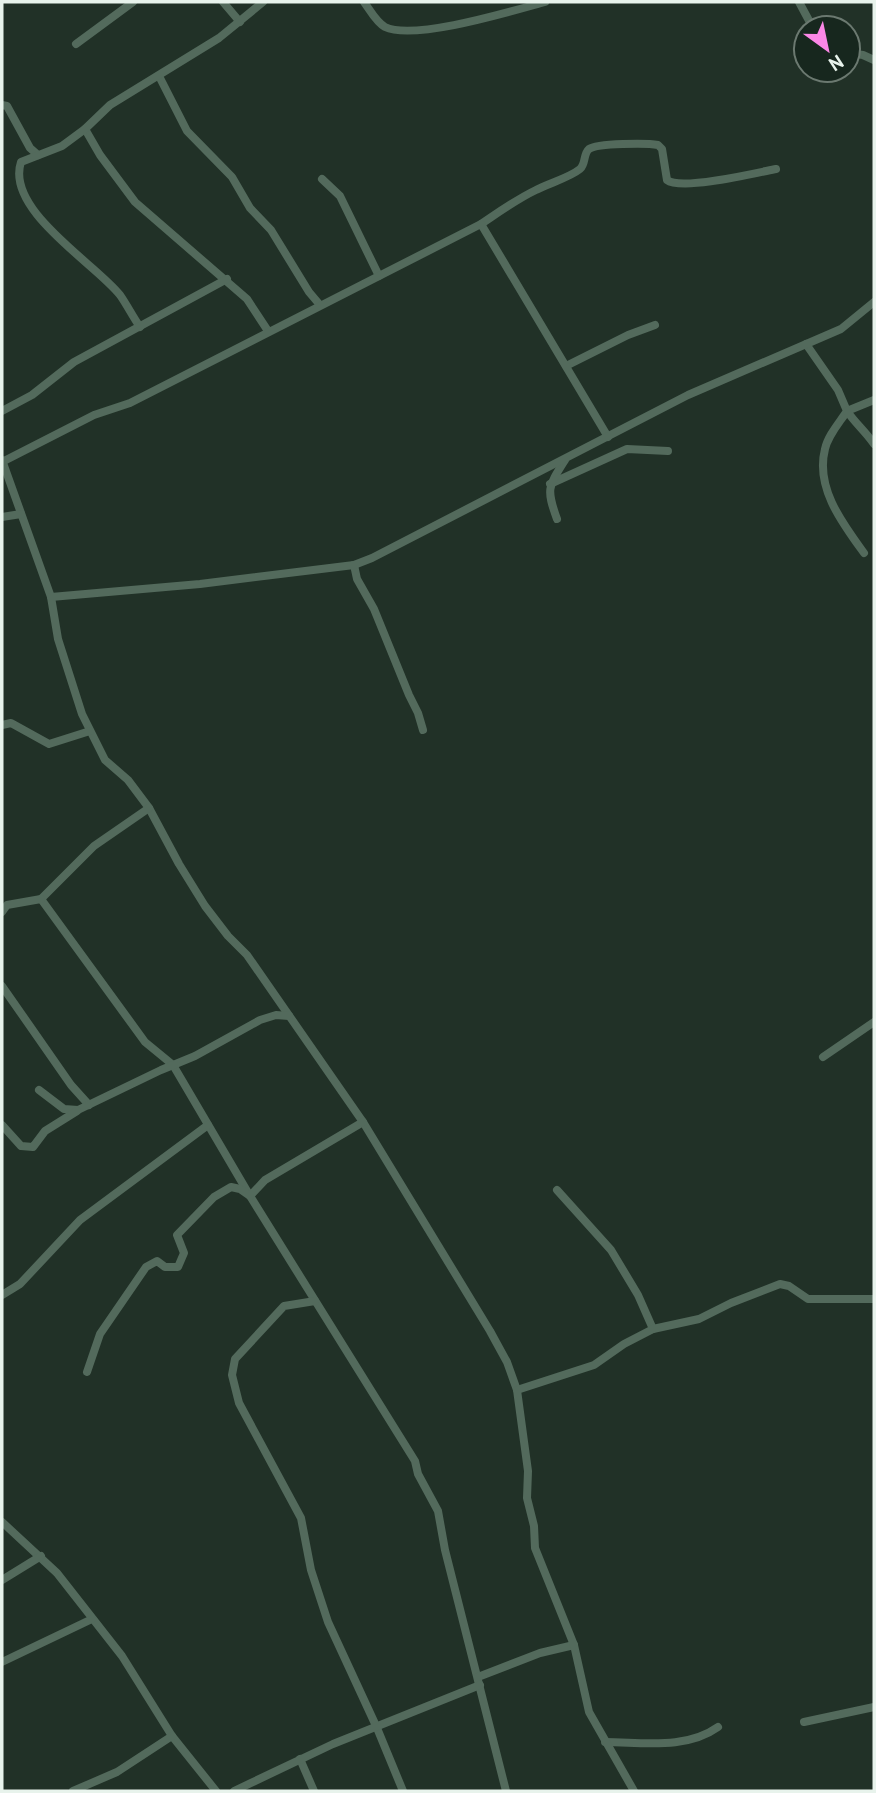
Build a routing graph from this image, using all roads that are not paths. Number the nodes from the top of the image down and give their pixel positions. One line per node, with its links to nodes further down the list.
1 (133, 2): 7 (street)
2 (223, 2): 6 (street)
3 (263, 2): 6 (street)
4 (365, 2): 5 (street)
5 (545, 2)
6 (240, 22): 8 (street)
7 (76, 44)
8 (159, 76): 10 (street); 20 (street)
9 (2, 105): 11 (street)
10 (85, 129): 12 (street); 18 (street)
11 (30, 148): 12 (street); 13 (street)
12 (38, 155): 13 (street)
13 (27, 158): 22 (street)
14 (776, 169): 16 (street)
15 (322, 179): 17 (street)
16 (481, 224): 17 (street); 25 (street)
17 (379, 276): 20 (street)
18 (227, 279): 22 (street); 23 (street)
19 (874, 302): 24 (street)
20 (320, 304): 23 (street)
21 (655, 325): 25 (street)
22 (140, 327): 27 (street)
23 (268, 331): 33 (street)
24 (806, 344): 28 (street); 29 (street)
25 (566, 366): 29 (street)
26 (874, 400): 28 (street)
27 (2, 411)
28 (847, 411): 30 (street); 38 (street)
29 (608, 437): 32 (street)
30 (874, 444)
31 (668, 451): 34 (street)
32 (567, 457): 34 (street); 39 (street)
33 (2, 461): 35 (street)
34 (550, 484): 37 (street)
35 (21, 514): 36 (street); 40 (street)
36 (2, 517)
37 (557, 520)
38 (864, 553)
39 (354, 565): 40 (street); 42 (street)
40 (51, 597): 43 (street)
41 (2, 725): 43 (street)
42 (423, 730)
43 (90, 731): 44 (street)
44 (149, 808): 45 (street); 48 (street)
45 (41, 899): 46 (street); 53 (street)
46 (2, 912)
47 (2, 986): 55 (street)
48 (281, 1004): 49 (street); 50 (street)
49 (276, 1015): 50 (street); 53 (street)
50 (289, 1016): 56 (street)
51 (874, 1022): 52 (street)
52 (823, 1057)
53 (173, 1065): 55 (street); 58 (street)
54 (39, 1090): 55 (street)
55 (86, 1107): 57 (street)
56 (362, 1122): 60 (street); 66 (street)
57 (2, 1125)
58 (208, 1125): 60 (street); 61 (street)
59 (557, 1190): 64 (street)
60 (250, 1196): 63 (street); 65 (street)
61 (2, 1295)
62 (874, 1299): 64 (street)
63 (315, 1301): 73 (street); 77 (street)
64 (653, 1329): 66 (street)
65 (87, 1372)
66 (517, 1390): 71 (street)
67 (2, 1522): 68 (street)
68 (41, 1556): 69 (street); 70 (street)
69 (2, 1580)
70 (92, 1619): 72 (street); 78 (street)
71 (575, 1645): 73 (street); 79 (street)
72 (2, 1662)
73 (479, 1681): 77 (street); 86 (street)
74 (874, 1707): 75 (street)
75 (804, 1722)
76 (718, 1727): 79 (street)
77 (377, 1728): 80 (street); 85 (street)
78 (172, 1736): 81 (street); 82 (street)
79 (605, 1742): 87 (street)
80 (300, 1759): 83 (street); 84 (street)
81 (73, 1791)
82 (216, 1791)
83 (234, 1791)
84 (314, 1791)
85 (403, 1791)
86 (506, 1791)
87 (634, 1791)

